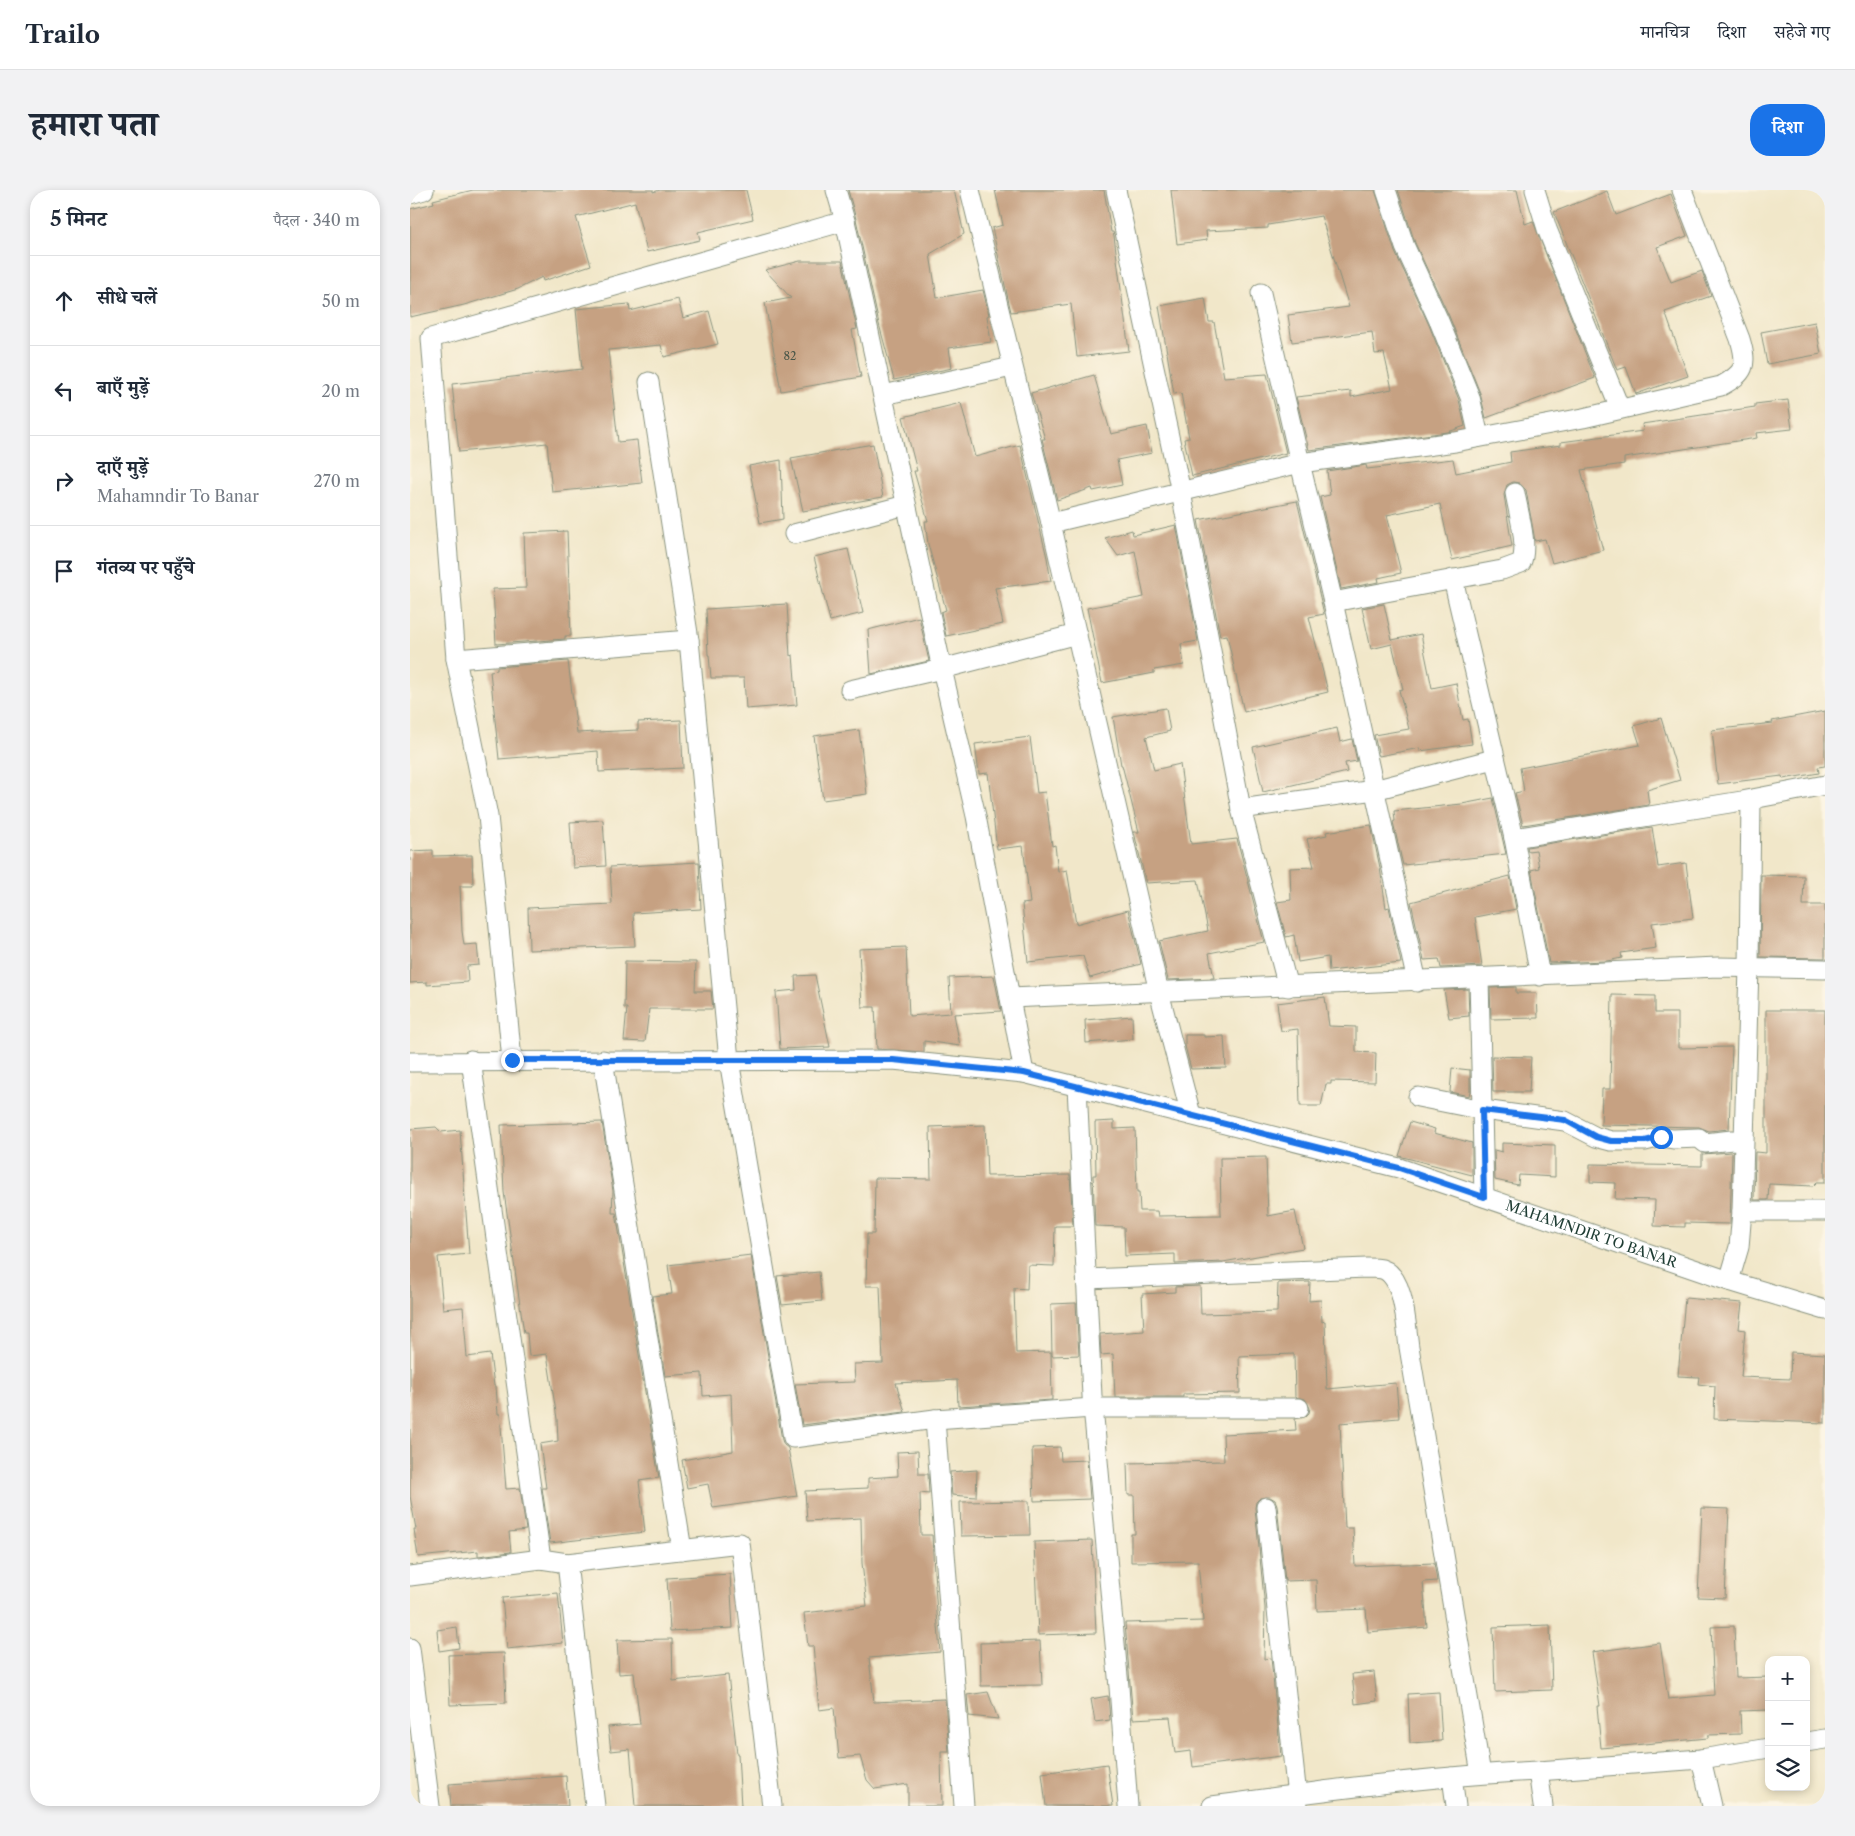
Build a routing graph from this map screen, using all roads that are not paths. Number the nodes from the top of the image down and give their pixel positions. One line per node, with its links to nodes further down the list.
1 (424, 190): 8 (street)
2 (836, 190): 9 (street)
3 (970, 190): 11 (street)
4 (1116, 190): 17 (street)
5 (1386, 190): 15 (street)
6 (1536, 190): 14 (street)
7 (1682, 190): 14 (street)
8 (410, 194)
9 (845, 221): 13 (street); 26 (street)
10 (1261, 293): 16 (street)
11 (1012, 367): 13 (street); 20 (street)
12 (649, 382): 25 (street)
13 (882, 395): 19 (street)
14 (1620, 409): 15 (street)
15 (1478, 437): 16 (street)
16 (1300, 463): 17 (street); 23 (street)
17 (1181, 492): 20 (street); 33 (street)
18 (1515, 493): 22 (street)
19 (906, 505): 21 (street); 27 (street)
20 (1051, 523): 24 (street)
21 (794, 534)
22 (1453, 579): 23 (street); 29 (street)
23 (1333, 602): 31 (street)
24 (1077, 634): 27 (street); 41 (street)
25 (689, 640): 26 (street); 46 (street)
26 (456, 659): 44 (street)
27 (942, 669): 28 (street); 42 (street)
28 (850, 690)
29 (1494, 759): 31 (street); 34 (street)
30 (1825, 785): 32 (street)
31 (1374, 790): 33 (street); 39 (street)
32 (1751, 800): 34 (street); 35 (street)
33 (1241, 809): 40 (street)
34 (1514, 838): 37 (street)
35 (1749, 968): 36 (street); 37 (street); 53 (street)
36 (1825, 969)
37 (1540, 976): 38 (street)
38 (1478, 978): 39 (street); 51 (street)
39 (1417, 982): 40 (street)
40 (1288, 987): 41 (street)
41 (1159, 992): 42 (street); 52 (street)
42 (1010, 998): 48 (street)
43 (470, 1060): 44 (street, MAHAMNDIR TO BANAR); 47 (street, MAHAMNDIR TO BANAR); 65 (street)
44 (512, 1060): 45 (street, MAHAMNDIR TO BANAR)
45 (603, 1060): 46 (street, MAHAMNDIR TO BANAR); 64 (street)
46 (729, 1060): 48 (street, MAHAMNDIR TO BANAR); 62 (street)
47 (410, 1062)
48 (1024, 1073): 49 (street, MAHAMNDIR TO BANAR)
49 (1077, 1086): 52 (street, MAHAMNDIR TO BANAR); 57 (street)
50 (1418, 1097): 51 (street)
51 (1482, 1110): 53 (street); 54 (street)
52 (1191, 1115): 54 (street, MAHAMNDIR TO BANAR)
53 (1743, 1141): 55 (street)
54 (1484, 1197): 58 (street, MAHAMNDIR TO BANAR)
55 (1742, 1210): 56 (street); 58 (street)
56 (1825, 1211)
57 (1087, 1279): 60 (street); 74 (street)
58 (1730, 1281): 59 (street, MAHAMNDIR TO BANAR)
59 (1825, 1310)
60 (1093, 1408): 61 (street); 62 (street); 81 (street)
61 (1299, 1408)
62 (935, 1419): 80 (street)
63 (1266, 1507): 76 (street)
64 (682, 1550): 66 (street); 79 (street)
65 (541, 1559): 66 (street); 67 (street)
66 (567, 1563): 78 (street)
67 (410, 1576)
68 (410, 1648): 77 (street)
69 (1825, 1739): 70 (street)
70 (1810, 1741)
71 (1765, 1749): 72 (street)
72 (1701, 1758): 73 (street); 85 (street)
73 (1538, 1771): 74 (street); 84 (street)
74 (1481, 1774): 75 (street)
75 (1452, 1777): 76 (street); 83 (street)
76 (1297, 1800): 82 (street)
77 (430, 1806)
78 (595, 1806)
79 (772, 1806)
80 (964, 1806)
81 (1128, 1806)
82 (1212, 1806)
83 (1456, 1806)
84 (1543, 1806)
85 (1712, 1806)

